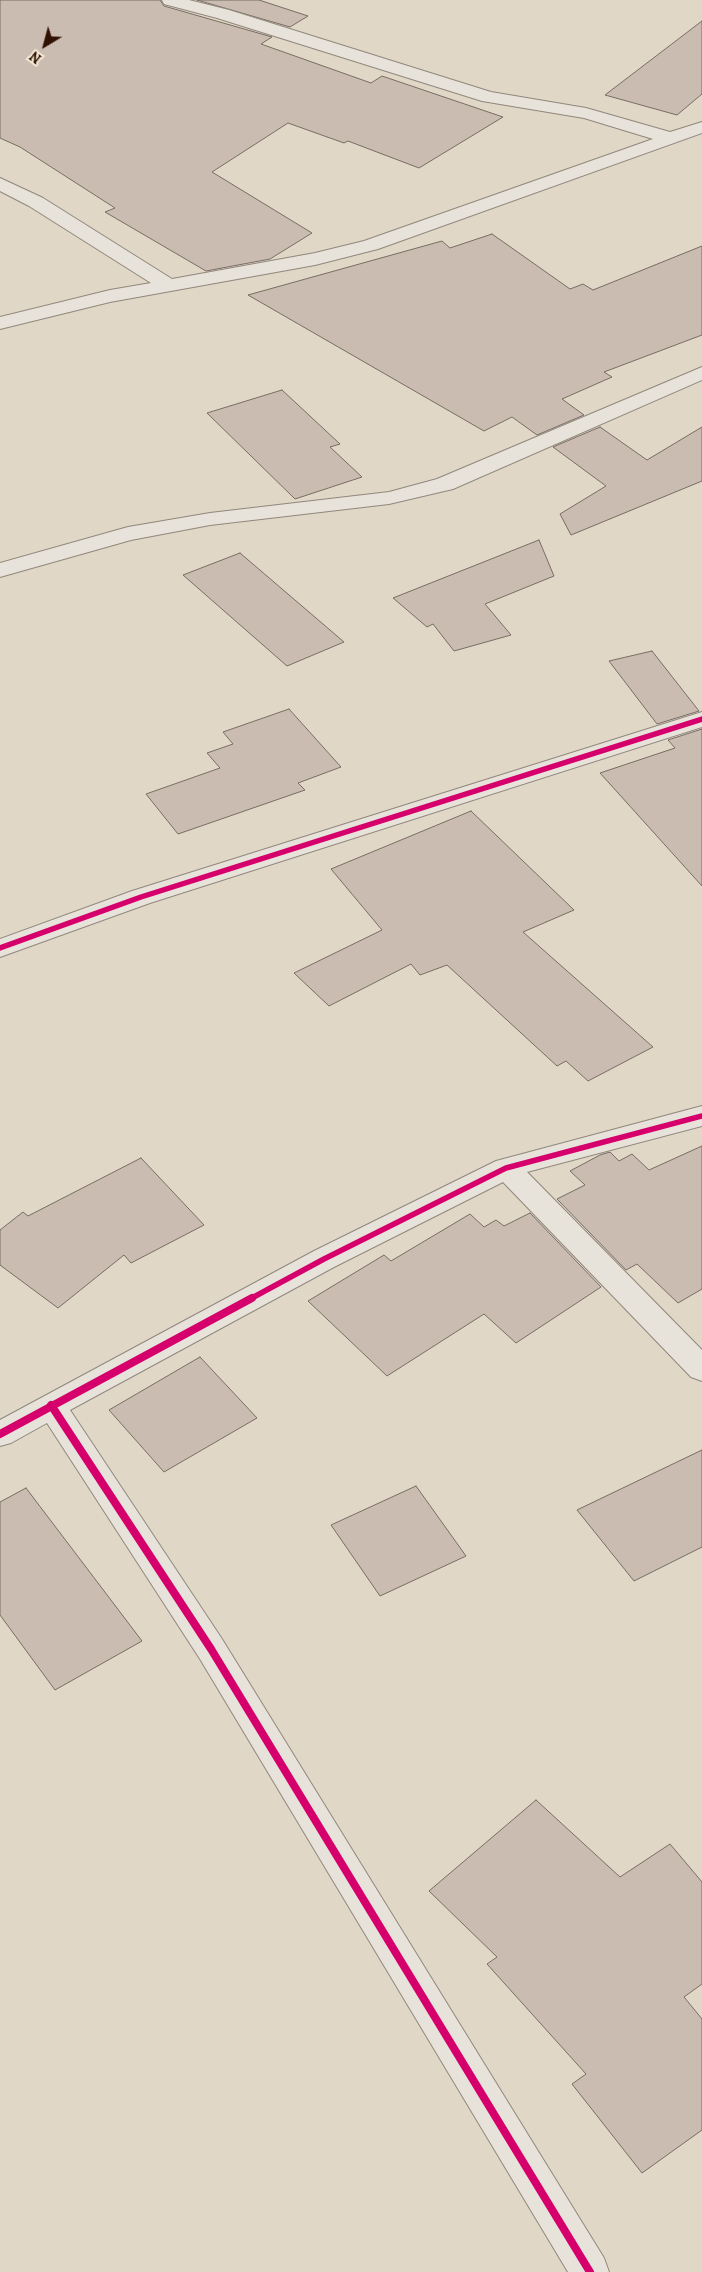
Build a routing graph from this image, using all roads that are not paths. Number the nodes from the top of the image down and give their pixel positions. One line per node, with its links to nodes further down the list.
1 (170, 0): 3 (street)
2 (702, 127): 3 (street)
3 (670, 138): 5 (street)
4 (0, 184): 5 (street)
5 (168, 286): 6 (street)
6 (0, 323)
7 (702, 373): 8 (street)
8 (0, 570)
9 (702, 719): 10 (street)
10 (0, 948)
11 (702, 1116): 12 (street)
12 (506, 1168): 13 (street); 14 (street)
13 (702, 1369)
14 (51, 1405): 15 (street); 16 (street)
15 (0, 1434)
16 (590, 2272)

